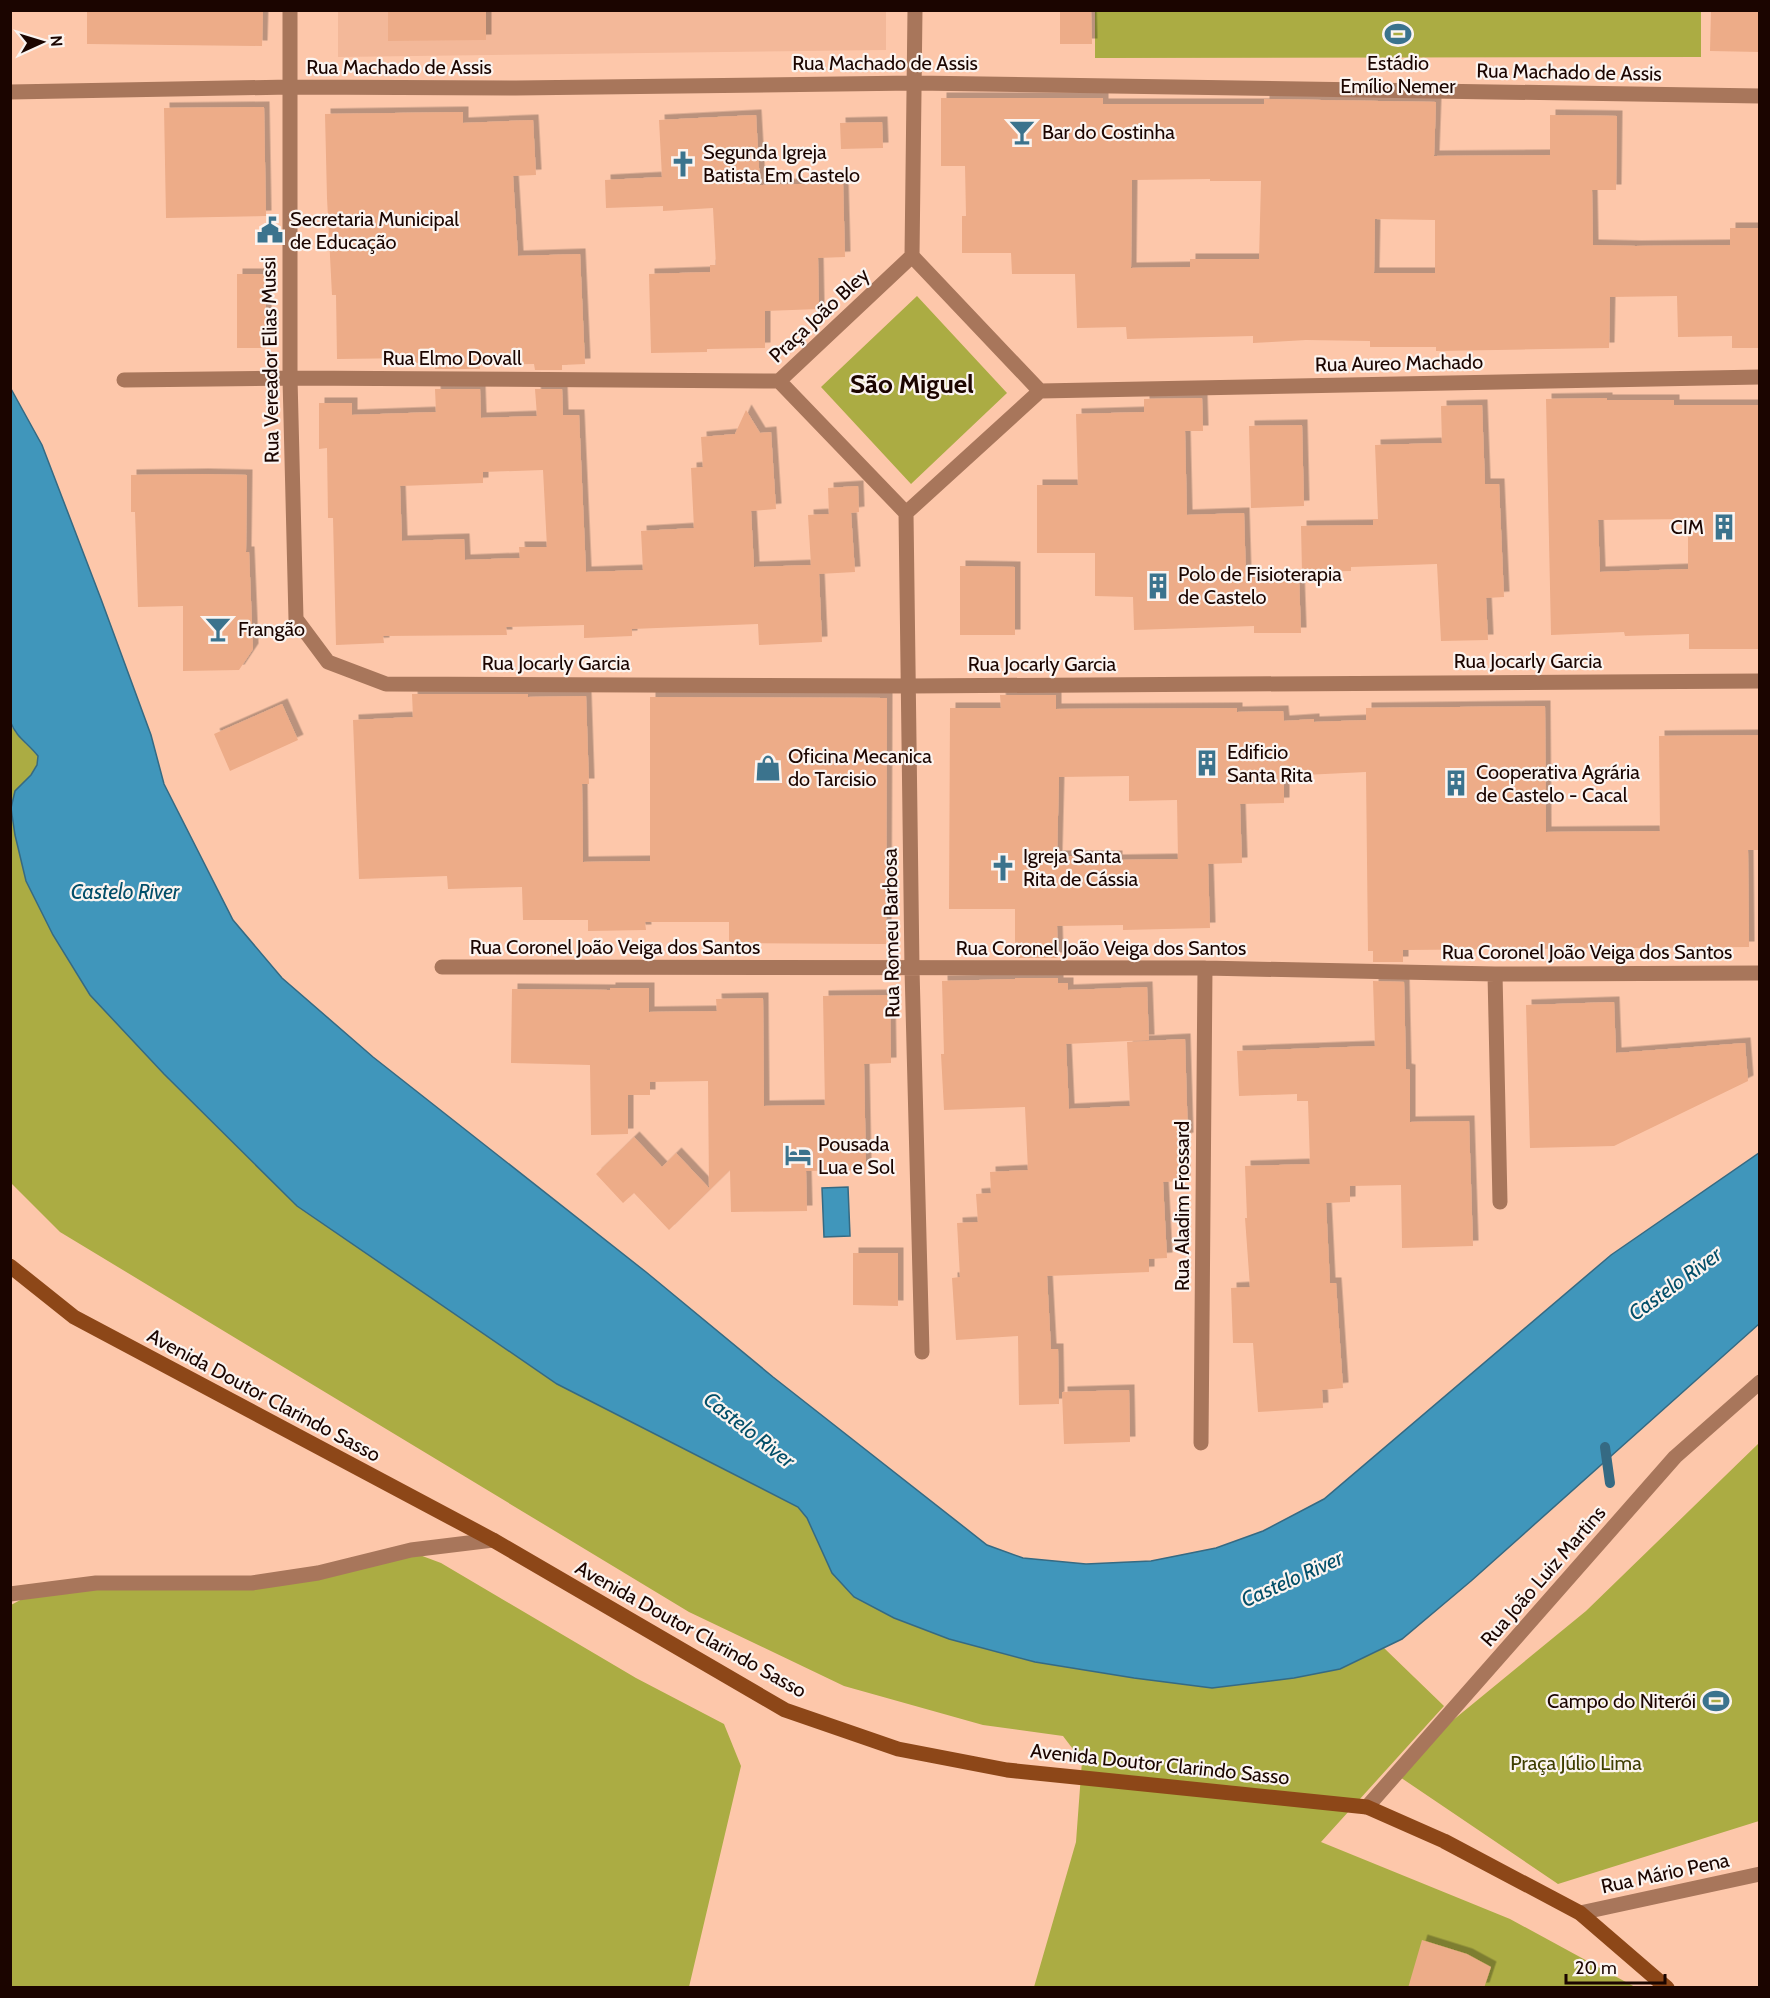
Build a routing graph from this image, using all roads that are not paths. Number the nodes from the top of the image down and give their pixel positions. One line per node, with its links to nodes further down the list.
1 (290, 10): 4 (street, Rua Vereador Elias Mussi)
2 (915, 10): 3 (street)
3 (915, 83): 4 (street, Rua Machado de Assis); 6 (street, Rua Machado de Assis); 7 (street)
4 (290, 87): 5 (street, Rua Machado de Assis); 9 (street, Rua Vereador Elias Mussi)
5 (10, 92)
6 (1760, 96)
7 (912, 256): 11 (street, Praça João Bley); 12 (street)
8 (1760, 377): 12 (street, Rua Aureo Machado)
9 (290, 378): 10 (street, Rua Elmo Dovall); 11 (street, Rua Elmo Dovall); 14 (street, Rua Vereador Elias Mussi)
10 (124, 380)
11 (779, 381): 13 (street, Praça João Bley)
12 (1040, 391): 13 (street)
13 (906, 513): 16 (street, Rua Romeu Barbosa)
14 (328, 662): 16 (street, Rua Jocarly Garcia)
15 (1760, 681): 16 (street, Rua Jocarly Garcia)
16 (909, 686): 19 (street, Rua Romeu Barbosa)
17 (442, 968): 19 (street, Rua Coronel João Veiga dos Santos)
18 (1205, 968): 19 (street, Rua Coronel João Veiga dos Santos); 21 (street, Rua Coronel João Veiga dos Santos); 26 (street, Rua Aladim Frossard)
19 (912, 969): 24 (street, Rua Romeu Barbosa)
20 (1760, 973): 21 (street, Rua Coronel João Veiga dos Santos)
21 (1495, 974): 22 (street)
22 (1500, 1202)
23 (10, 1266): 27 (main road, Avenida Doutor Clarindo Sasso)
24 (922, 1352)
25 (1760, 1382): 29 (street, Rua João Luiz Martins)
26 (1200, 1443)
27 (492, 1540): 28 (street); 29 (main road, Avenida Doutor Clarindo Sasso)
28 (10, 1594)
29 (1367, 1807): 31 (main road, Avenida Doutor Clarindo Sasso)
30 (1760, 1874): 31 (street, Rua Mário Pena)
31 (1580, 1913): 32 (main road, Avenida Doutor Clarindo Sasso)
32 (1666, 1987)

